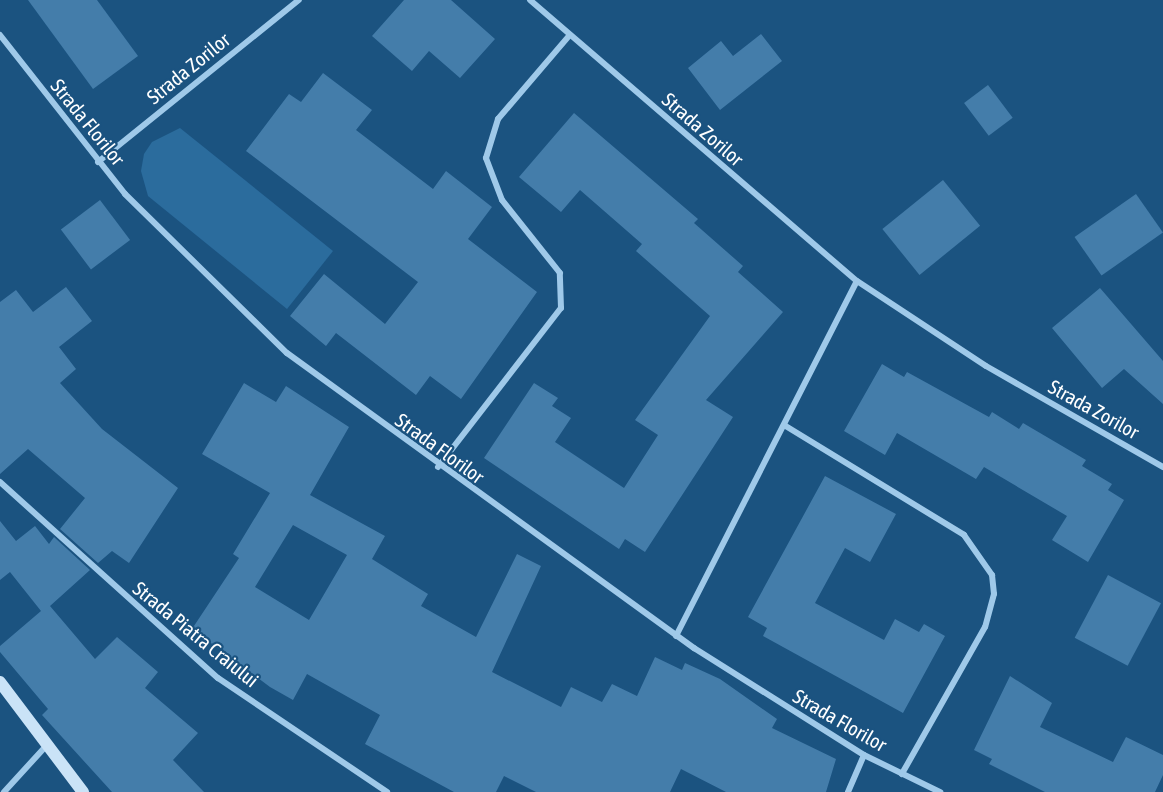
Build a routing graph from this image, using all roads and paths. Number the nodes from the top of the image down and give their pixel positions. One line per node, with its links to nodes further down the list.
1 (299, 0): 5 (street, Strada Zorilor)
2 (530, 0): 4 (street, Strada Zorilor)
3 (0, 35): 5 (street, Strada Florilor)
4 (569, 36): 6 (street, Strada Zorilor); 8 (street)
5 (98, 162): 8 (street, Strada Florilor)
6 (857, 281): 7 (street); 9 (street, Strada Zorilor)
7 (784, 425): 11 (street); 15 (street)
8 (438, 467): 11 (street, Strada Florilor)
9 (1163, 467)
10 (0, 482): 18 (street, Strada Piatra Craiului)
11 (676, 636): 14 (street, Strada Florilor)
12 (0, 682): 13 (main road)
13 (46, 746): 16 (street); 17 (main road)
14 (864, 755): 15 (street, Strada Florilor); 19 (street)
15 (902, 774): 20 (street, Strada Florilor)
16 (4, 792)
17 (83, 792)
18 (387, 792)
19 (848, 792)
20 (940, 792)

